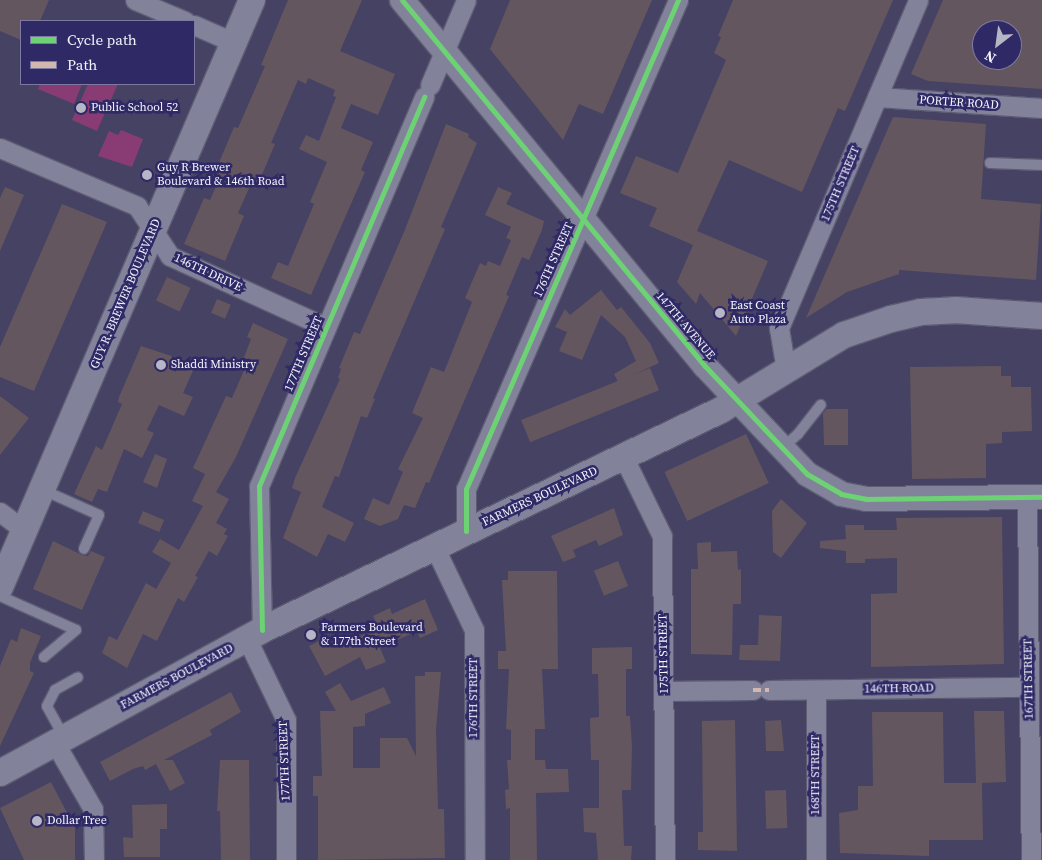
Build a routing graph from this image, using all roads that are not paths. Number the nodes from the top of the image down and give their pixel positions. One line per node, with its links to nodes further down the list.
1 (135, 0): 7 (street)
2 (252, 0): 9 (main road, GUY R. BREWER BOULEVARD)
3 (402, 0): 10 (street, 147TH AVENUE)
4 (466, 0): 10 (street, 177TH STREET)
5 (678, 0): 16 (street, 176TH STREET)
6 (918, 0): 11 (street, 175TH STREET)
7 (183, 20)
8 (195, 25): 9 (street)
9 (233, 42): 17 (main road, GUY R. BREWER BOULEVARD)
10 (444, 51): 16 (street, 147TH AVENUE); 19 (street, 177TH STREET)
11 (877, 97): 12 (street, PORTER ROAD); 20 (street, 175TH STREET)
12 (1042, 108)
13 (0, 148): 17 (street, 146TH DRIVE)
14 (990, 163): 15 (lane)
15 (1042, 165)
16 (583, 220): 21 (street, 147TH AVENUE); 29 (street, 176TH STREET)
17 (153, 232): 19 (street, 146TH DRIVE); 25 (main road, GUY R. BREWER BOULEVARD)
18 (1042, 316): 20 (main road, FARMERS BOULEVARD)
19 (326, 327): 34 (street, 177TH STREET)
20 (786, 370): 21 (main road, FARMERS BOULEVARD)
21 (738, 400): 23 (street, 147TH AVENUE); 24 (main road, FARMERS BOULEVARD)
22 (821, 405): 23 (lane)
23 (782, 448): 26 (street, 147TH AVENUE)
24 (624, 458): 29 (main road, FARMERS BOULEVARD); 39 (street, 175TH STREET)
25 (42, 490): 28 (main road, GUY R. BREWER BOULEVARD); 31 (lane)
26 (1035, 497): 37 (street, 167TH STREET)
27 (0, 512): 28 (street)
28 (24, 530): 32 (main road, GUY R. BREWER BOULEVARD)
29 (466, 531): 30 (main road, FARMERS BOULEVARD)
30 (434, 546): 34 (main road, FARMERS BOULEVARD); 44 (street, 176TH STREET)
31 (84, 549)
32 (0, 587)
33 (0, 596): 35 (lane)
34 (255, 635): 40 (main road, FARMERS BOULEVARD); 43 (street, 177TH STREET)
35 (44, 657)
36 (78, 677): 40 (lane)
37 (1029, 687): 38 (street, 146TH ROAD); 47 (street, 167TH STREET)
38 (816, 690): 39 (street, 146TH ROAD); 46 (street, 168TH STREET)
39 (665, 691): 45 (street, 175TH STREET)
40 (59, 740): 41 (main road, FARMERS BOULEVARD); 42 (street)
41 (0, 773)
42 (94, 860)
43 (286, 860)
44 (475, 860)
45 (665, 860)
46 (816, 860)
47 (1031, 860)

